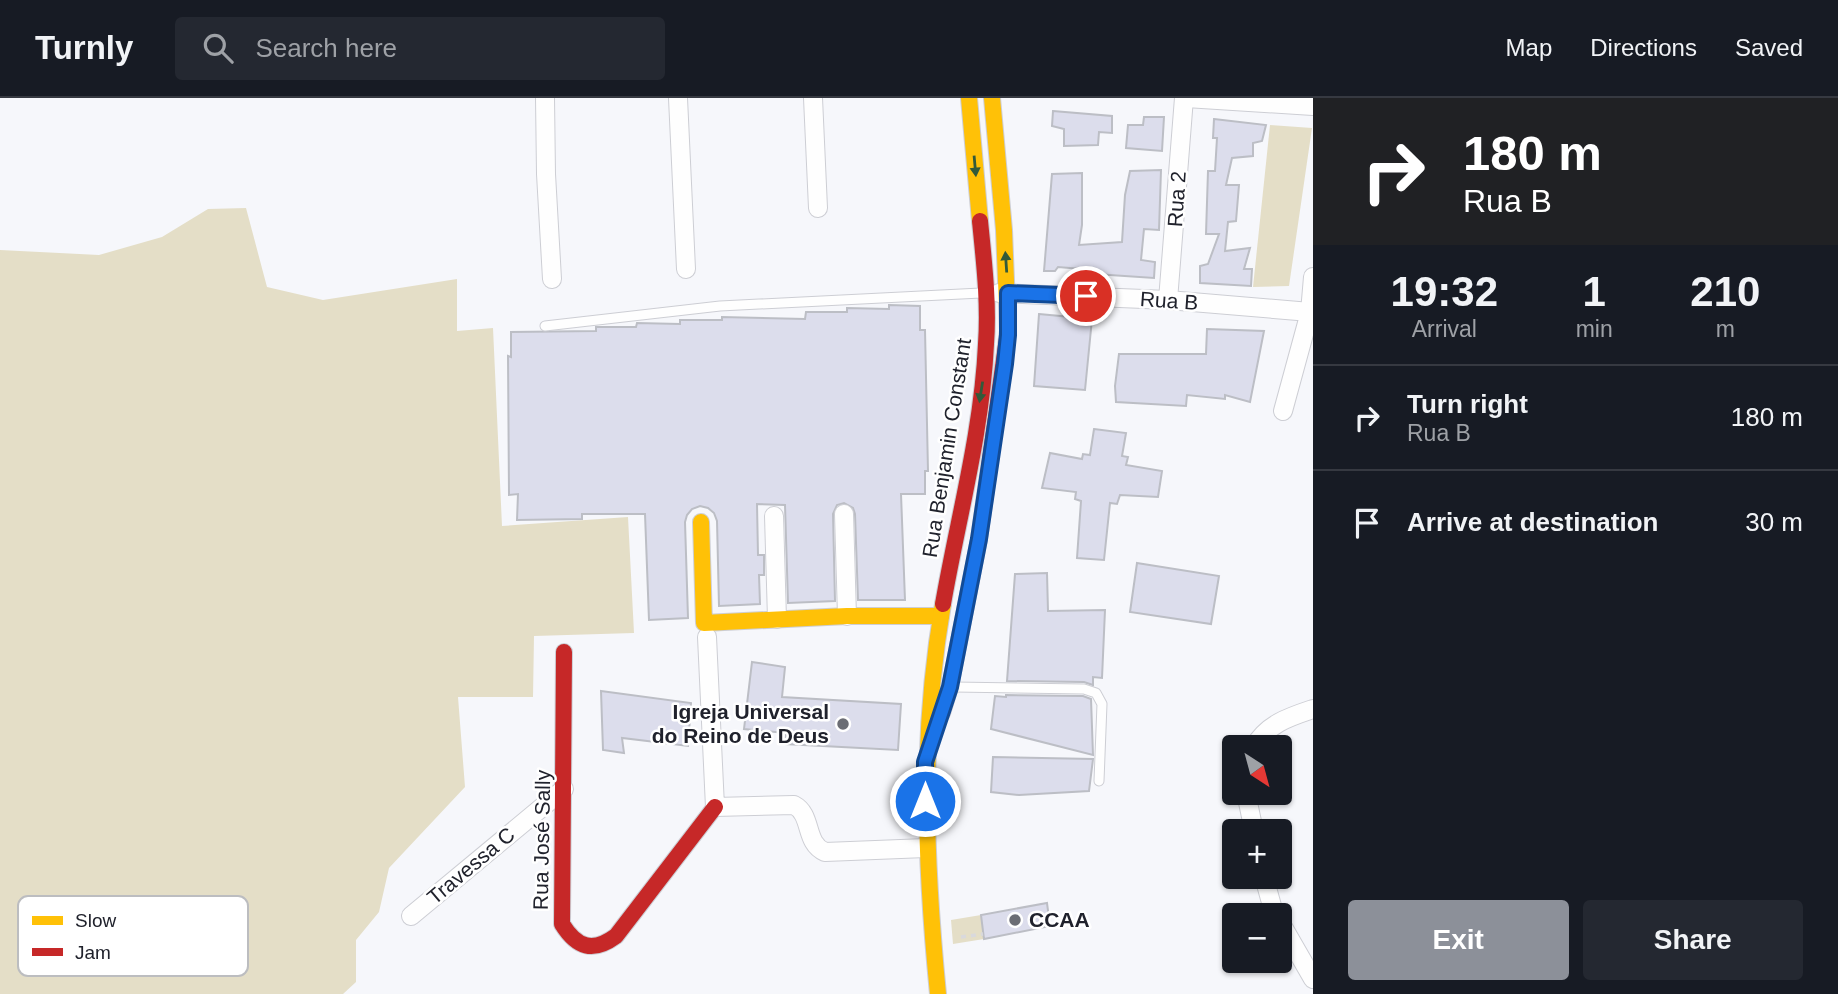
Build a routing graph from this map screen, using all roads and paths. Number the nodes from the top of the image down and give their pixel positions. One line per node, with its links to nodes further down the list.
1 (545, 98): 11 (street)
2 (678, 98): 9 (street)
3 (813, 98): 8 (street)
4 (969, 98): 12 (main road, Rua Benjamin Constant, one-way to 12)
5 (992, 98): 13 (main road, Rua Benjamin Constant, one-way to 5)
6 (1185, 98): 7 (street); 14 (street, Rua 2)
7 (1313, 106)
8 (818, 208)
9 (686, 269)
10 (1313, 277): 15 (street)
11 (552, 279)
12 (987, 293): 13 (street, Rua B); 16 (lane); 21 (main road, Rua Benjamin Constant, one-way to 21)
13 (1008, 293): 14 (street, Rua B); 27 (main road, Rua Benjamin Constant)
14 (1168, 300): 15 (street, Rua B)
15 (1310, 312): 17 (street)
16 (545, 326)
17 (1283, 411)
18 (844, 514): 22 (street)
19 (774, 516): 23 (street)
20 (701, 522): 23 (main road)
21 (941, 616): 22 (main road); 26 (main road, Rua Benjamin Constant)
22 (847, 617): 23 (main road)
23 (777, 619)
24 (706, 637): 33 (street)
25 (564, 652): 32 (main road, Rua José Sally)
26 (931, 686): 27 (lane); 30 (main road, Rua Benjamin Constant)
27 (950, 687): 30 (main road, Rua Benjamin Constant); 31 (lane)
28 (1313, 709): 29 (street)
29 (1262, 735)
30 (925, 762): 34 (main road, Rua Benjamin Constant)
31 (1099, 781)
32 (564, 789): 33 (main road, Rua José Sally); 35 (street, Travessa C)
33 (715, 807): 34 (street)
34 (926, 848): 40 (main road, Rua Benjamin Constant)
35 (411, 916)
36 (983, 934): 37 (path)
37 (961, 937)
38 (1292, 943): 39 (street)
39 (1313, 979)
40 (938, 994)

